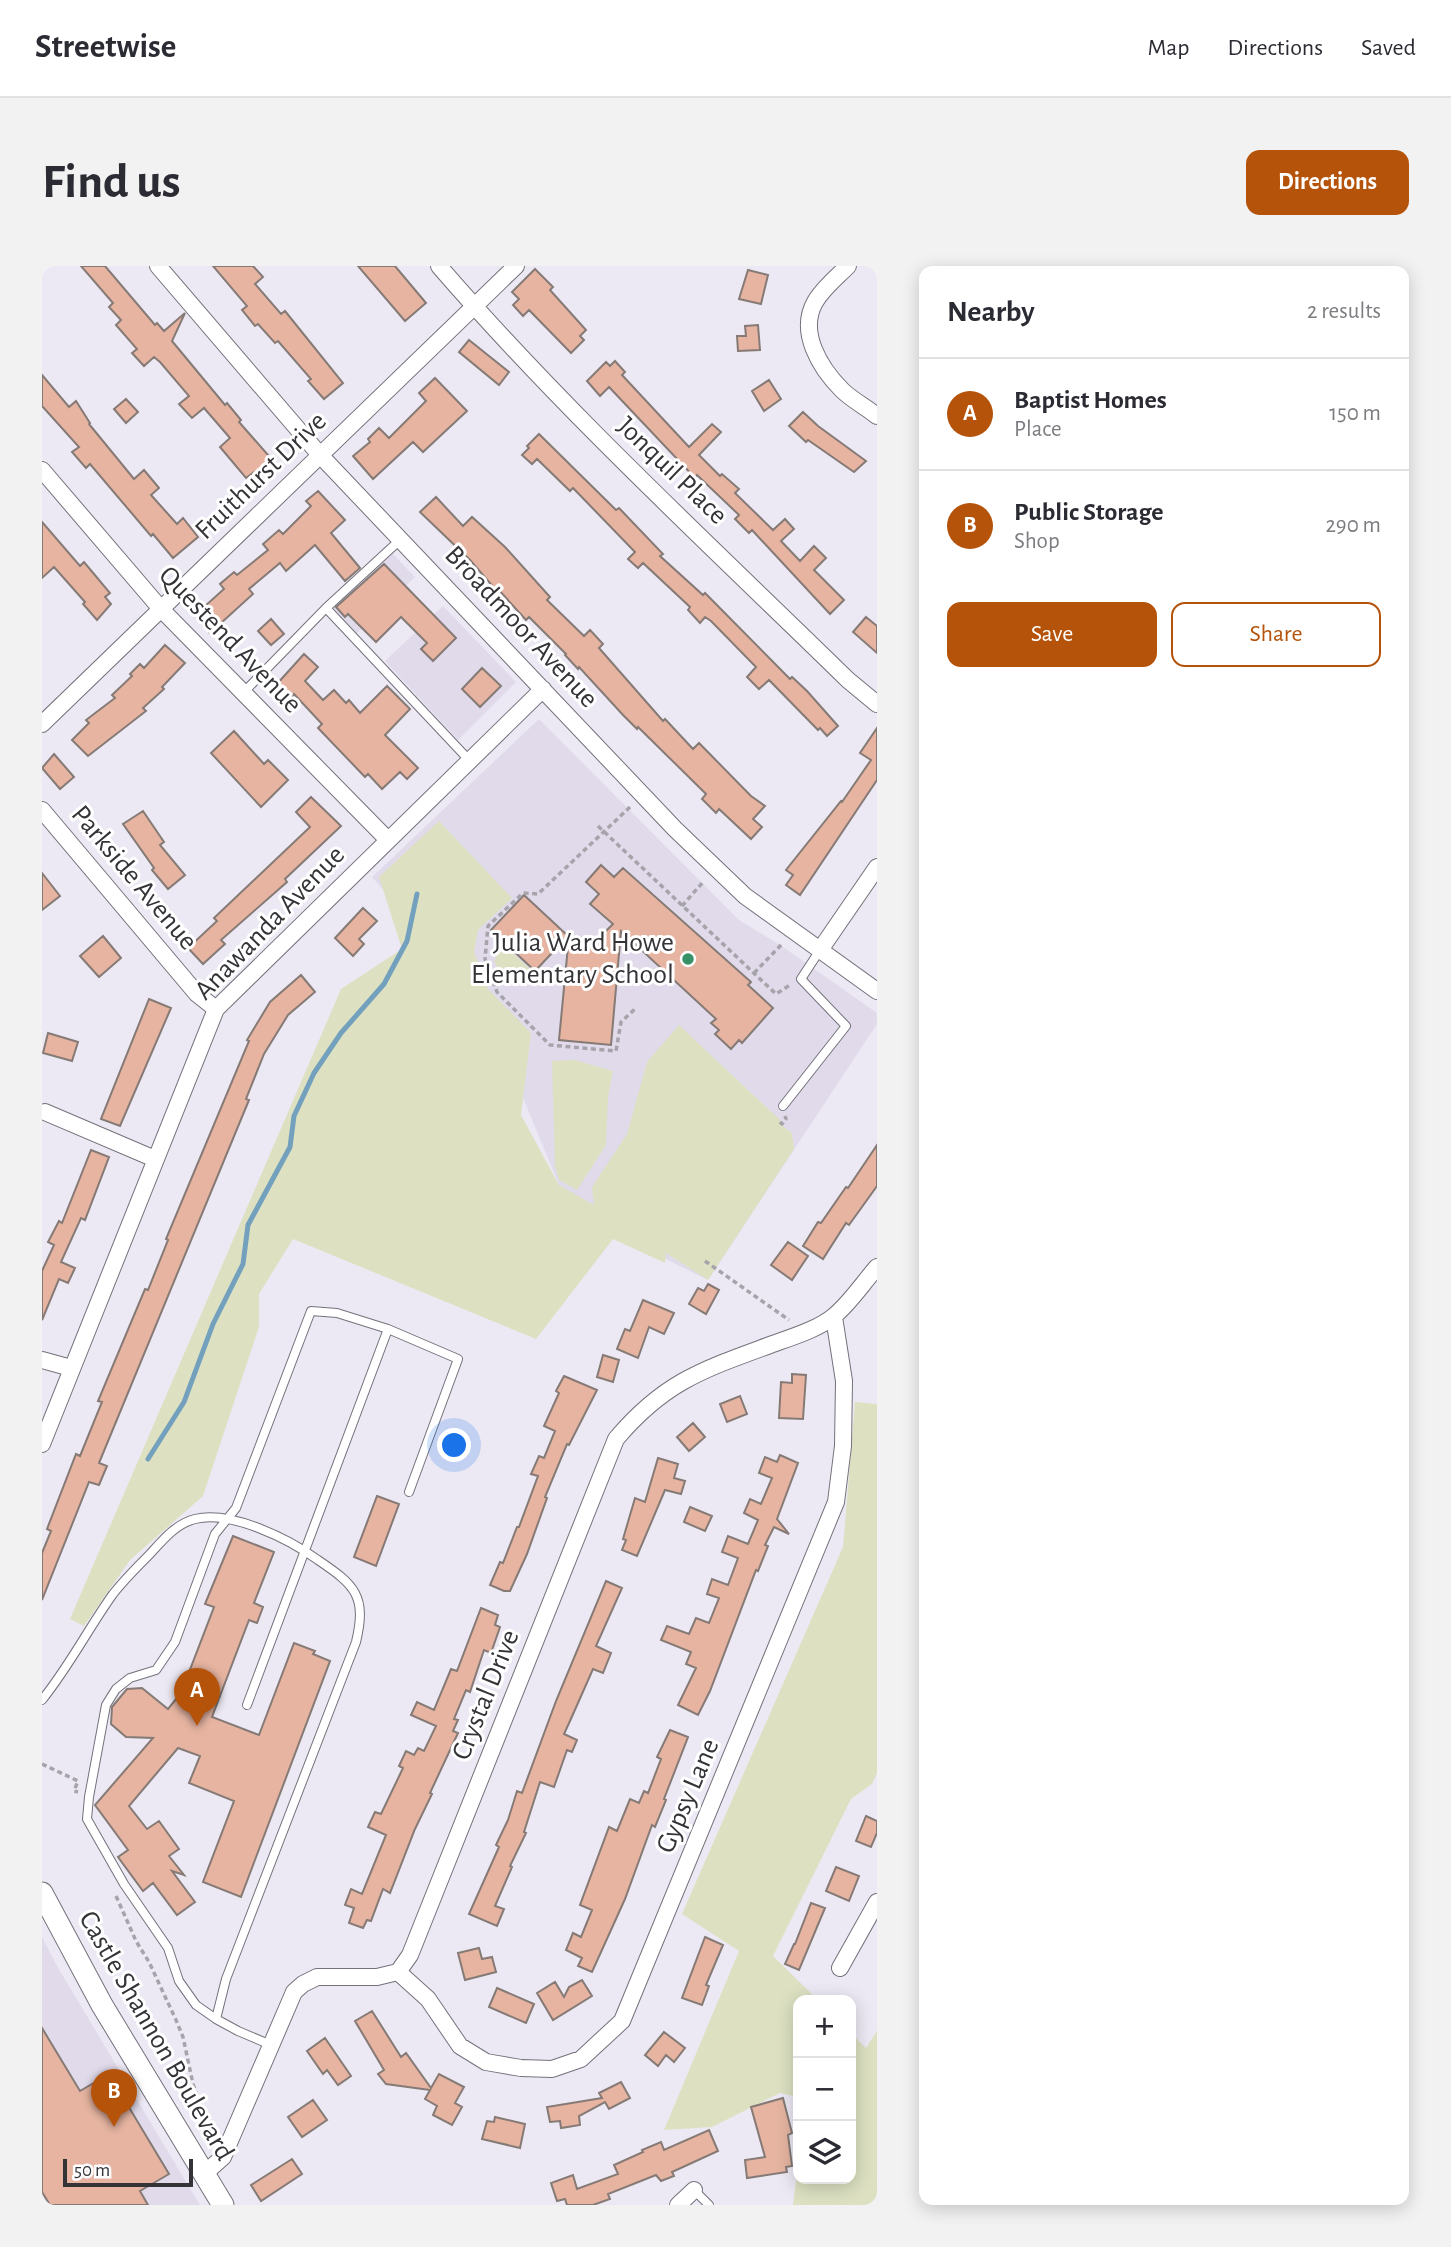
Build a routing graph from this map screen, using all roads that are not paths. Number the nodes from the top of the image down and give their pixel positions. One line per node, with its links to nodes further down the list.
1 (158, 266): 7 (street, Broadmoor Avenue)
2 (439, 266): 5 (street, Jonquil Place)
3 (516, 266): 5 (street, Fruithurst Drive)
4 (848, 266): 6 (street)
5 (474, 306): 7 (street, Fruithurst Drive); 14 (street, Jonquil Place)
6 (877, 416)
7 (320, 455): 9 (street, Broadmoor Avenue); 11 (street, Fruithurst Drive)
8 (42, 470): 11 (street, Questend Avenue)
9 (401, 539): 10 (lane); 12 (street, Broadmoor Avenue)
10 (326, 608): 13 (lane); 16 (lane)
11 (161, 609): 13 (street, Questend Avenue); 15 (street, Fruithurst Drive)
12 (543, 689): 16 (street, Anawanda Avenue); 20 (street, Broadmoor Avenue)
13 (243, 693): 18 (street, Questend Avenue)
14 (877, 704)
15 (42, 724)
16 (468, 760): 18 (street, Anawanda Avenue)
17 (42, 810): 22 (street, Parkside Avenue)
18 (387, 839): 22 (street, Anawanda Avenue)
19 (877, 867): 20 (street)
20 (820, 950): 21 (street, Broadmoor Avenue); 23 (lane)
21 (877, 991)
22 (216, 1009): 25 (street, Anawanda Avenue)
23 (783, 1106)
24 (45, 1112): 25 (street)
25 (155, 1159): 30 (street, Anawanda Avenue)
26 (877, 1267): 27 (street, Crystal Drive)
27 (834, 1317): 40 (street, Crystal Drive); 40 (street, Gypsy Lane)
28 (388, 1329): 32 (lane); 33 (lane); 34 (lane)
29 (42, 1360): 30 (street)
30 (71, 1368): 31 (street, Anawanda Avenue)
31 (42, 1444)
32 (409, 1492)
33 (229, 1519): 34 (lane); 35 (lane); 41 (lane)
34 (304, 1550): 36 (lane); 41 (lane)
35 (42, 1700)
36 (247, 1705)
37 (42, 1893): 43 (street, Castle Shannon Boulevard)
38 (877, 1902): 39 (street)
39 (839, 1968)
40 (398, 1972): 42 (street)
41 (216, 2019): 42 (lane)
42 (271, 2045): 43 (street)
43 (204, 2174): 45 (street, Castle Shannon Boulevard)
44 (694, 2190): 46 (street); 47 (lane)
45 (223, 2205)
46 (678, 2205)
47 (709, 2205)

